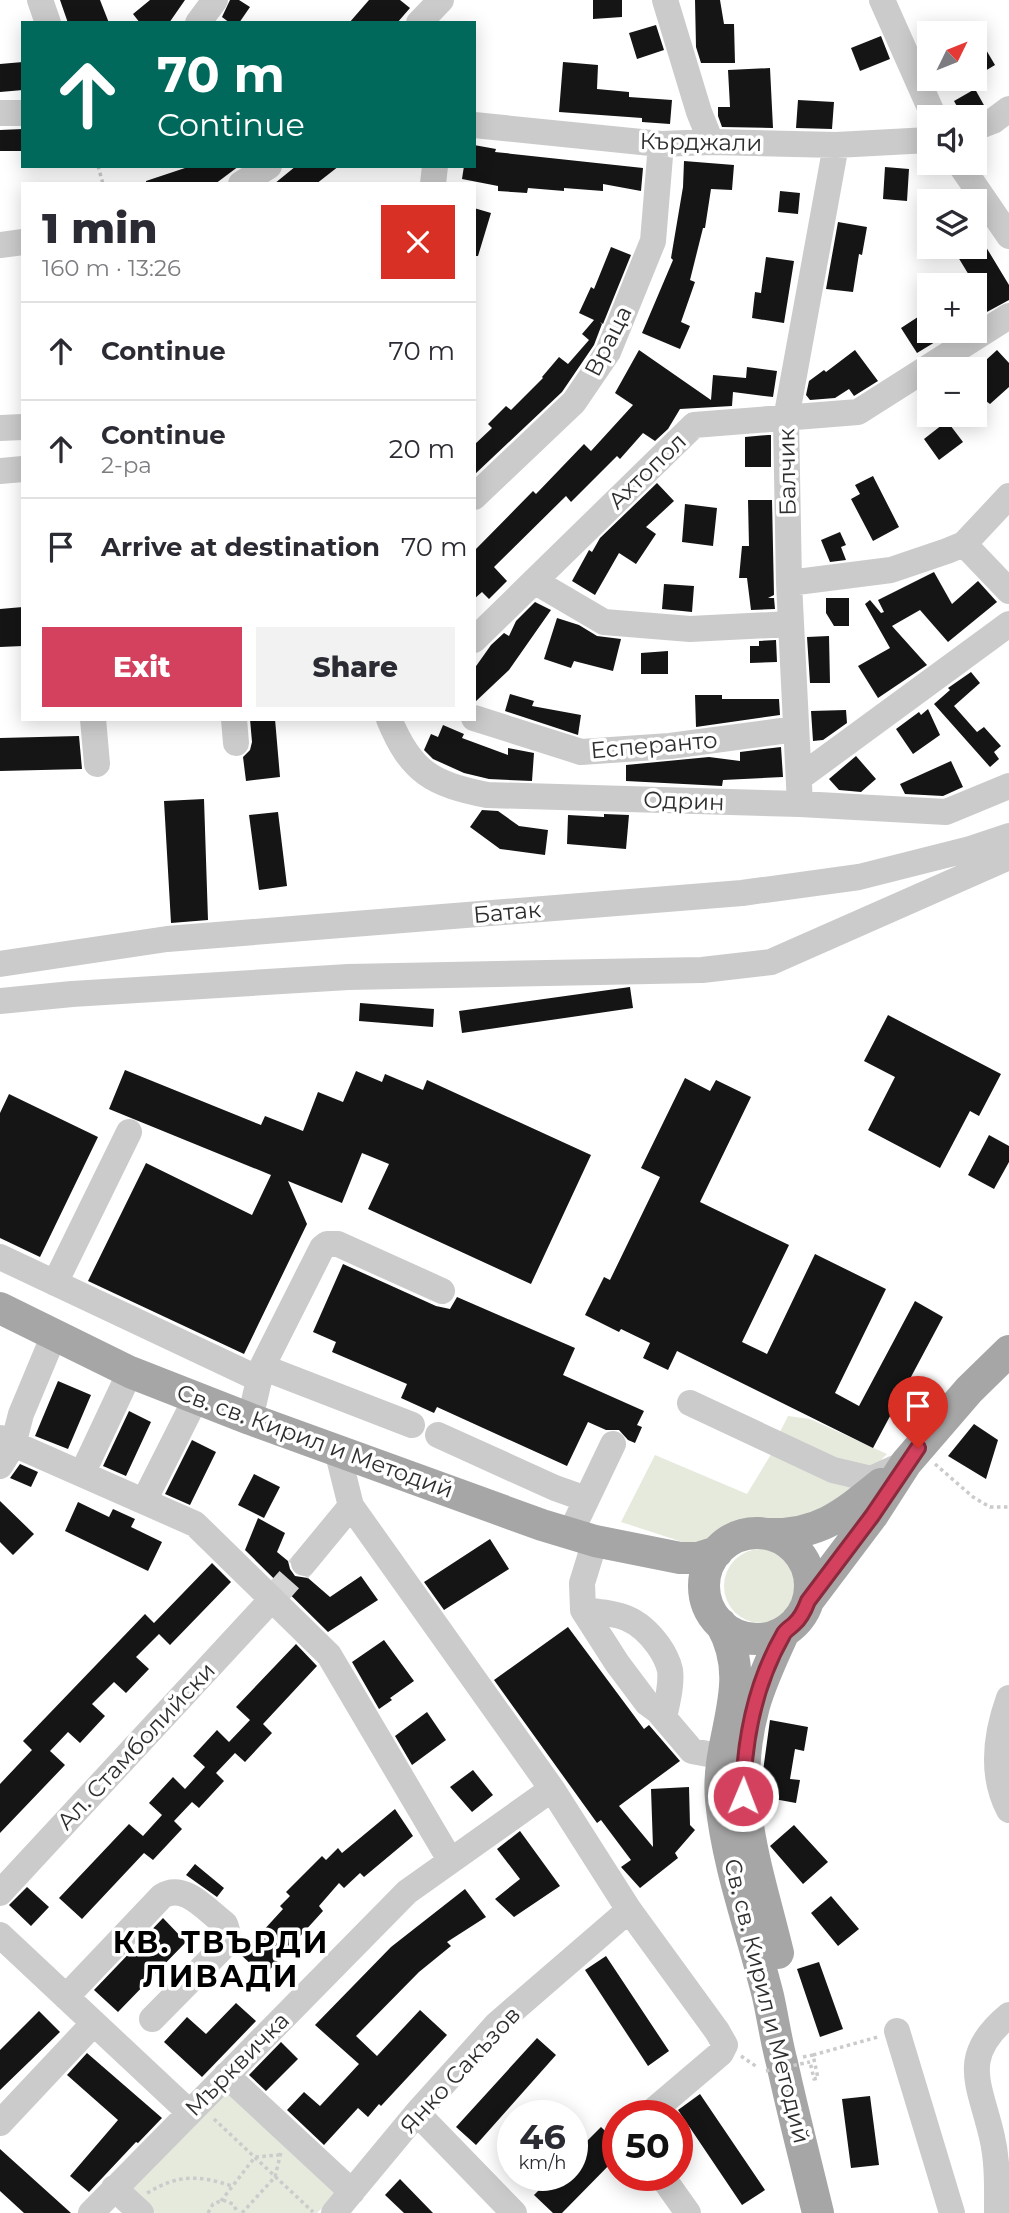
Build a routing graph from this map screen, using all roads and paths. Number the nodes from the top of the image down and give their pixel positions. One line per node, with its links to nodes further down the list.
1 (40, 0): 7 (street)
2 (215, 0): 8 (street)
3 (441, 0): 9 (street)
4 (449, 0): 10 (street)
5 (665, 0): 18 (street)
6 (882, 0): 11 (street)
7 (47, 21)
8 (199, 21)
9 (421, 21)
10 (447, 21)
11 (929, 105)
12 (1009, 109): 15 (street)
13 (0, 113): 14 (street)
14 (21, 113)
15 (987, 123)
16 (476, 125): 19 (street, Кърджали)
17 (917, 141): 20 (street, Кърджали)
18 (711, 142): 19 (street, Кърджали); 20 (street, Кърджали)
19 (661, 144): 33 (street, Враца)
20 (836, 145): 28 (street, Балчик)
21 (266, 168): 23 (street)
22 (967, 175): 24 (street)
23 (243, 182)
24 (1009, 236)
25 (21, 242): 26 (street)
26 (0, 245)
27 (1009, 316): 28 (street, Ахтопол)
28 (786, 419): 36 (street, Ахтопол); 37 (street, Балчик)
29 (21, 427): 30 (street)
30 (0, 428)
31 (21, 470): 32 (street)
32 (0, 471)
33 (476, 495)
34 (1009, 496): 35 (street)
35 (964, 544): 37 (street); 38 (street)
36 (534, 581): 39 (street); 41 (street, Ахтопол)
37 (789, 583): 39 (street, Балчик)
38 (1009, 591)
39 (791, 624): 45 (street, Балчик)
40 (1009, 624): 47 (street)
41 (476, 638)
42 (476, 719): 45 (street, Есперанто)
43 (93, 721): 46 (street)
44 (390, 721): 49 (street, Одрин)
45 (796, 729): 47 (street, Балчик)
46 (97, 764)
47 (799, 778): 49 (street, Балчик)
48 (1009, 786): 49 (street, Одрин)
49 (800, 804)
50 (1009, 836): 52 (street, Батак)
51 (1009, 857): 53 (street)
52 (0, 964)
53 (0, 1001)
54 (129, 1132): 56 (street)
55 (0, 1257): 56 (street)
56 (55, 1283): 62 (street)
57 (442, 1291): 62 (street)
58 (0, 1308): 59 (main road, Св. св. Кирил и Методий)
59 (54, 1335): 61 (main road, Св. св. Кирил и Методий); 69 (street)
60 (1009, 1351): 71 (main road)
61 (130, 1372): 63 (main road, Св. св. Кирил и Методий); 72 (street)
62 (261, 1373): 65 (street); 66 (street)
63 (196, 1398): 65 (main road, Св. св. Кирил и Методий); 74 (street)
64 (690, 1404): 71 (street)
65 (250, 1419): 70 (main road, Св. св. Кирил и Методий)
66 (412, 1425)
67 (438, 1436): 73 (street)
68 (613, 1444): 73 (street)
69 (4, 1450): 72 (street)
70 (337, 1450): 75 (street); 78 (main road, Св. св. Кирил и Методий)
71 (912, 1456): 76 (path); 77 (main road); 83 (main road)
72 (82, 1474): 74 (street)
73 (586, 1499): 78 (street)
74 (144, 1501): 82 (street)
75 (351, 1506): 81 (street); 90 (street)
76 (1009, 1507)
77 (767, 1534): 80 (main road); 83 (main road)
78 (582, 1537): 79 (main road, Св. св. Кирил и Методий); 84 (street)
79 (639, 1551): 80 (main road, Св. св. Кирил и Методий); 85 (main road, Св. св. Кирил и Методий)
80 (717, 1552): 85 (main road)
81 (304, 1563)
82 (272, 1599): 92 (street); 93 (street, Ал. Стамболийски)
83 (808, 1601): 86 (main road)
84 (583, 1610): 88 (street); 88 (street)
85 (716, 1618): 86 (main road); 89 (main road, Св. св. Кирил и Методий)
86 (784, 1632): 126 (main road, Св. св. Кирил и Методий)
87 (1009, 1698): 91 (street)
88 (664, 1718): 89 (street)
89 (724, 1757): 125 (main road, Св. св. Кирил и Методий)
90 (552, 1789): 92 (street, Мърквичка); 94 (street)
91 (1009, 1810)
92 (450, 1860): 104 (street, Мърквичка)
93 (0, 1893)
94 (629, 1910): 105 (street); 107 (street, Янко Сакъзов)
95 (0, 1935): 96 (street)
96 (66, 1997): 98 (street); 99 (street)
97 (1009, 2015): 110 (street)
98 (152, 2019)
99 (94, 2023): 106 (street); 108 (street)
100 (897, 2031): 101 (path); 127 (street)
101 (813, 2055)
102 (816, 2065): 103 (path, bridge)
103 (766, 2071)
104 (226, 2075): 106 (street, Мърквичка); 109 (street)
105 (667, 2100)
106 (194, 2108): 111 (path); 116 (street, Мърквичка)
107 (417, 2113): 115 (street, Янко Сакъзов); 123 (street)
108 (0, 2123)
109 (286, 2146): 111 (path); 112 (path); 115 (street)
110 (1001, 2148): 128 (street)
111 (255, 2157): 112 (path); 113 (path)
112 (275, 2176): 120 (path); 121 (path)
113 (232, 2186): 116 (path); 117 (path)
114 (672, 2191): 124 (street)
115 (352, 2192): 122 (street, Янко Сакъзов)
116 (128, 2201): 118 (street, Мърквичка)
117 (220, 2201): 119 (path); 120 (path)
118 (91, 2213)
119 (208, 2213)
120 (240, 2213)
121 (314, 2213)
122 (334, 2213)
123 (514, 2213)
124 (688, 2213)
125 (818, 2213)
126 (839, 2213)
127 (952, 2213)
128 (997, 2213)

